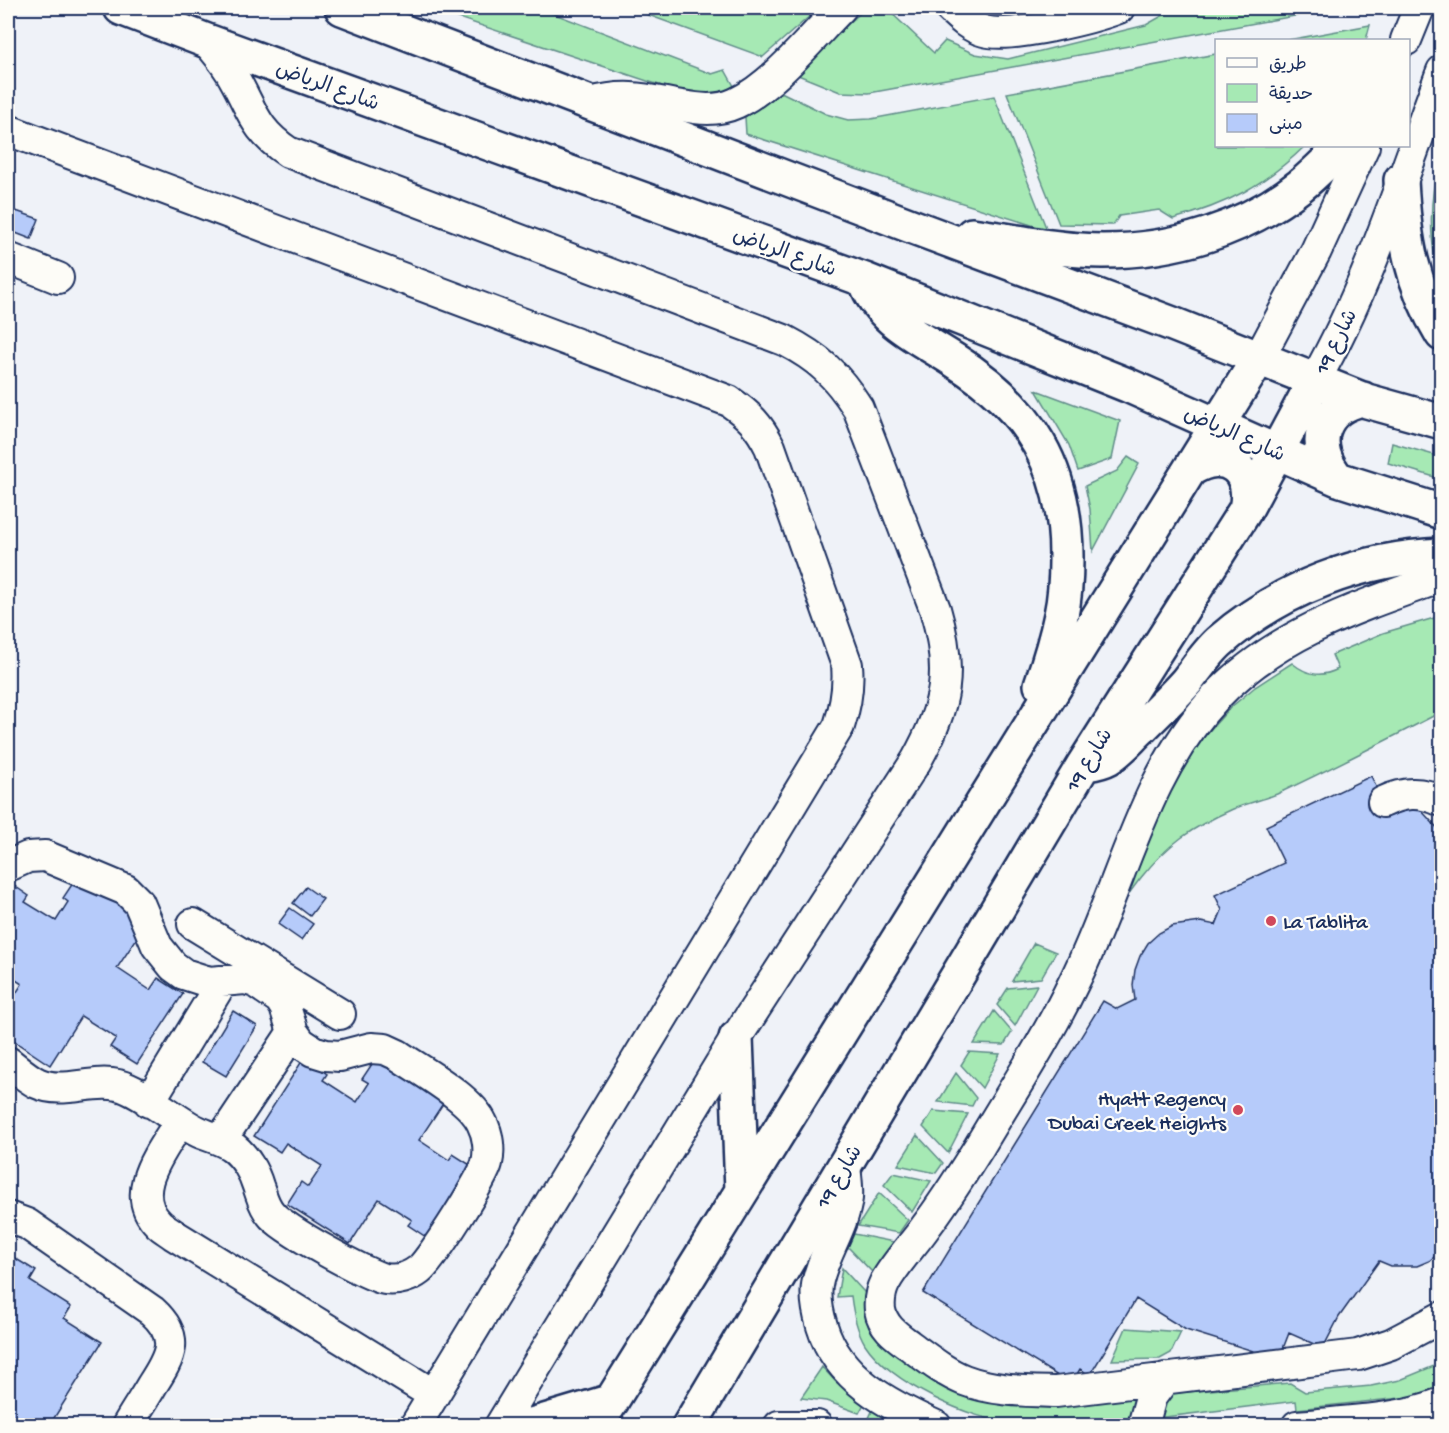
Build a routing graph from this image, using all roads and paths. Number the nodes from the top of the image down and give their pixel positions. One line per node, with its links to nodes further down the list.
1 (121, 8): 6 (main road, شارع الرياض)
2 (342, 8): 8 (main road)
3 (841, 8): 8 (street)
4 (950, 8): 5 (street)
5 (1119, 8)
6 (207, 41): 16 (main road, شارع الرياض); 40 (street)
7 (1442, 71): 12 (street, شارع 19)
8 (591, 103): 13 (main road)
9 (8, 130): 50 (street)
10 (1342, 147): 13 (main road)
11 (1364, 147): 18 (street)
12 (1401, 180): 17 (main road); 19 (street, شارع 19)
13 (911, 226): 18 (main road)
14 (8, 258): 15 (street)
15 (58, 278)
16 (865, 280): 22 (main road, شارع الرياض); 30 (main road)
17 (1442, 334)
18 (1259, 358): 19 (main road); 22 (main road)
19 (1315, 381): 20 (main road); 23 (main road, شارع 19)
20 (1363, 399): 21 (main road); 25 (main road)
21 (1442, 422)
22 (1217, 424): 23 (main road, شارع الرياض); 24 (main road)
23 (1276, 451): 25 (main road, شارع الرياض); 26 (main road, شارع 19)
24 (1191, 469): 26 (main road); 30 (main road)
25 (1338, 479): 27 (main road, شارع الرياض)
26 (1246, 509): 31 (main road, شارع 19)
27 (1442, 512)
28 (1442, 555): 31 (main road)
29 (1442, 577): 49 (street)
30 (1028, 729): 46 (main road)
31 (1084, 764): 45 (main road, شارع 19)
32 (1442, 801): 33 (street)
33 (1383, 802)
34 (8, 866): 36 (street)
35 (193, 924): 37 (street)
36 (222, 982): 37 (street); 42 (street)
37 (271, 982): 38 (street); 39 (street)
38 (340, 1014)
39 (293, 1032): 44 (street); 44 (street)
40 (736, 1038): 46 (main road); 55 (street)
41 (8, 1062): 42 (street)
42 (149, 1102): 43 (street)
43 (180, 1121): 44 (street); 50 (street)
44 (221, 1140)
45 (844, 1166): 57 (main road, شارع 19); 60 (street)
46 (742, 1190): 52 (main road)
47 (8, 1217): 53 (street)
48 (1442, 1317): 49 (street)
49 (1165, 1378): 61 (street)
50 (434, 1395): 54 (street)
51 (1442, 1403): 62 (street)
52 (604, 1413): 56 (main road)
53 (126, 1425)
54 (415, 1425)
55 (500, 1425)
56 (528, 1425)
57 (689, 1425)
58 (779, 1425): 59 (street)
59 (816, 1425)
60 (936, 1425)
61 (1143, 1425)
62 (1297, 1425)

